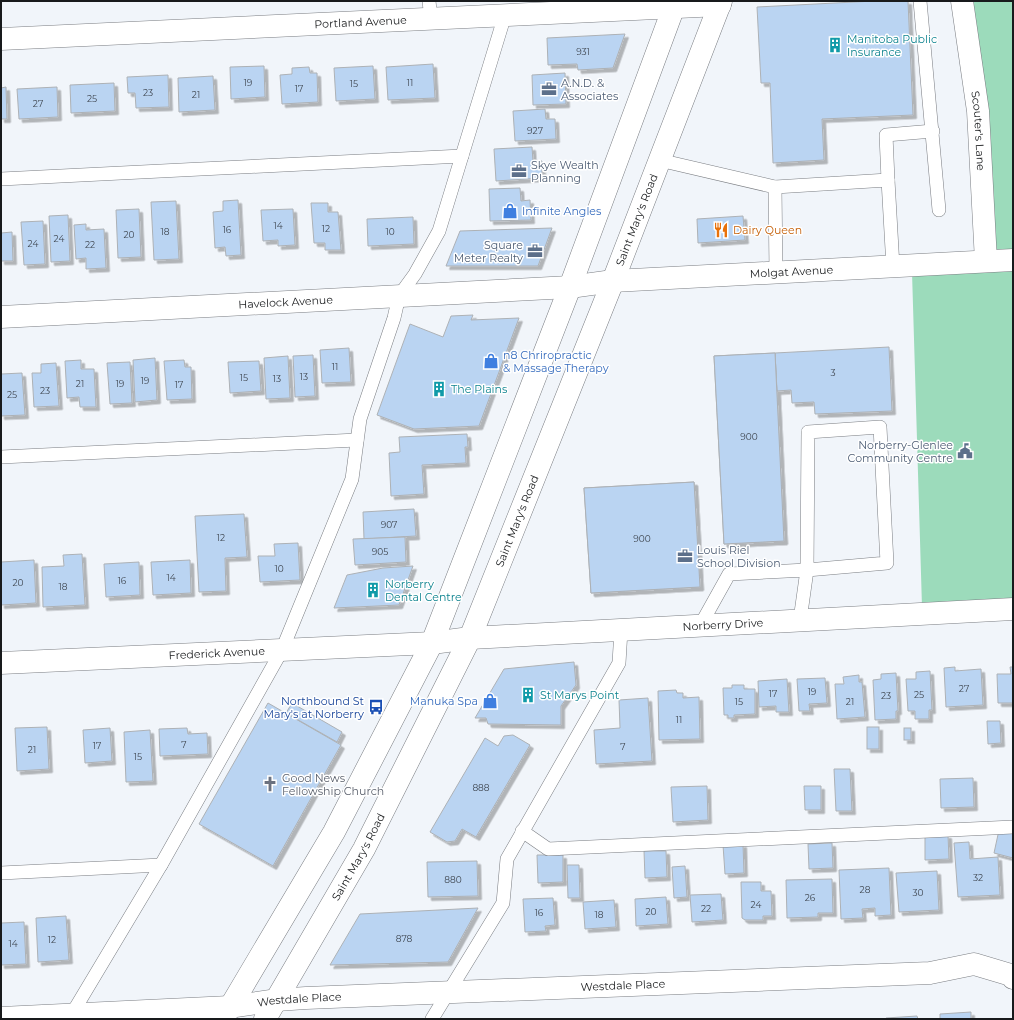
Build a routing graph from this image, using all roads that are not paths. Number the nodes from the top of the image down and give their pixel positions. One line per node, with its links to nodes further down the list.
1 (920, 1): 8 (lane)
2 (962, 1): 16 (street, Scouter's Lane)
3 (720, 3): 4 (street, Portland Avenue); 10 (street, Saint Mary's Road)
4 (675, 4): 6 (street, Portland Avenue); 20 (street)
5 (430, 10): 6 (street, Portland Avenue); 7 (street, Portland Avenue)
6 (505, 15): 9 (lane)
7 (1, 39)
8 (933, 131): 12 (lane); 14 (lane)
9 (462, 156): 11 (lane); 21 (lane)
10 (659, 160): 13 (lane); 19 (street, Saint Mary's Road)
11 (1, 179)
12 (888, 180): 13 (lane); 17 (lane)
13 (775, 187): 18 (lane)
14 (939, 210)
15 (1013, 260): 16 (street, Molgat Avenue)
16 (986, 261): 17 (street, Molgat Avenue)
17 (893, 267): 18 (street, Molgat Avenue)
18 (776, 272): 19 (street, Molgat Avenue)
19 (613, 281): 20 (street, Molgat Avenue); 30 (street, Saint Mary's Road)
20 (570, 287): 21 (street, Havelock Avenue); 31 (street)
21 (399, 296): 22 (street, Havelock Avenue); 23 (lane)
22 (1, 317)
23 (357, 440): 24 (lane); 32 (lane)
24 (1, 456)
25 (807, 570): 25 (lane); 27 (lane); 28 (lane)
26 (1013, 609): 27 (street, Norberry Drive)
27 (800, 620): 28 (street, Norberry Drive)
28 (700, 626): 29 (street, Norberry Drive)
29 (620, 630): 30 (street, Norberry Drive); 35 (lane)
30 (470, 638): 31 (street, Norberry Drive); 40 (street, Saint Mary's Road)
31 (432, 643): 32 (street, Frederick Avenue); 41 (street)
32 (282, 650): 33 (street, Frederick Avenue); 36 (lane)
33 (1, 663)
34 (1013, 827): 35 (lane)
35 (522, 831): 39 (lane)
36 (161, 864): 37 (lane); 42 (lane)
37 (1, 874)
38 (1013, 978): 39 (street, Westdale Place)
39 (447, 992): 40 (street, Westdale Place); 45 (lane)
40 (276, 1000): 41 (street, Westdale Place); 44 (street, Saint Mary's Road)
41 (227, 1013): 42 (street, Westdale Place)
42 (70, 1017): 43 (street, Westdale Place)
43 (1, 1018)
44 (265, 1019)
45 (432, 1019)

